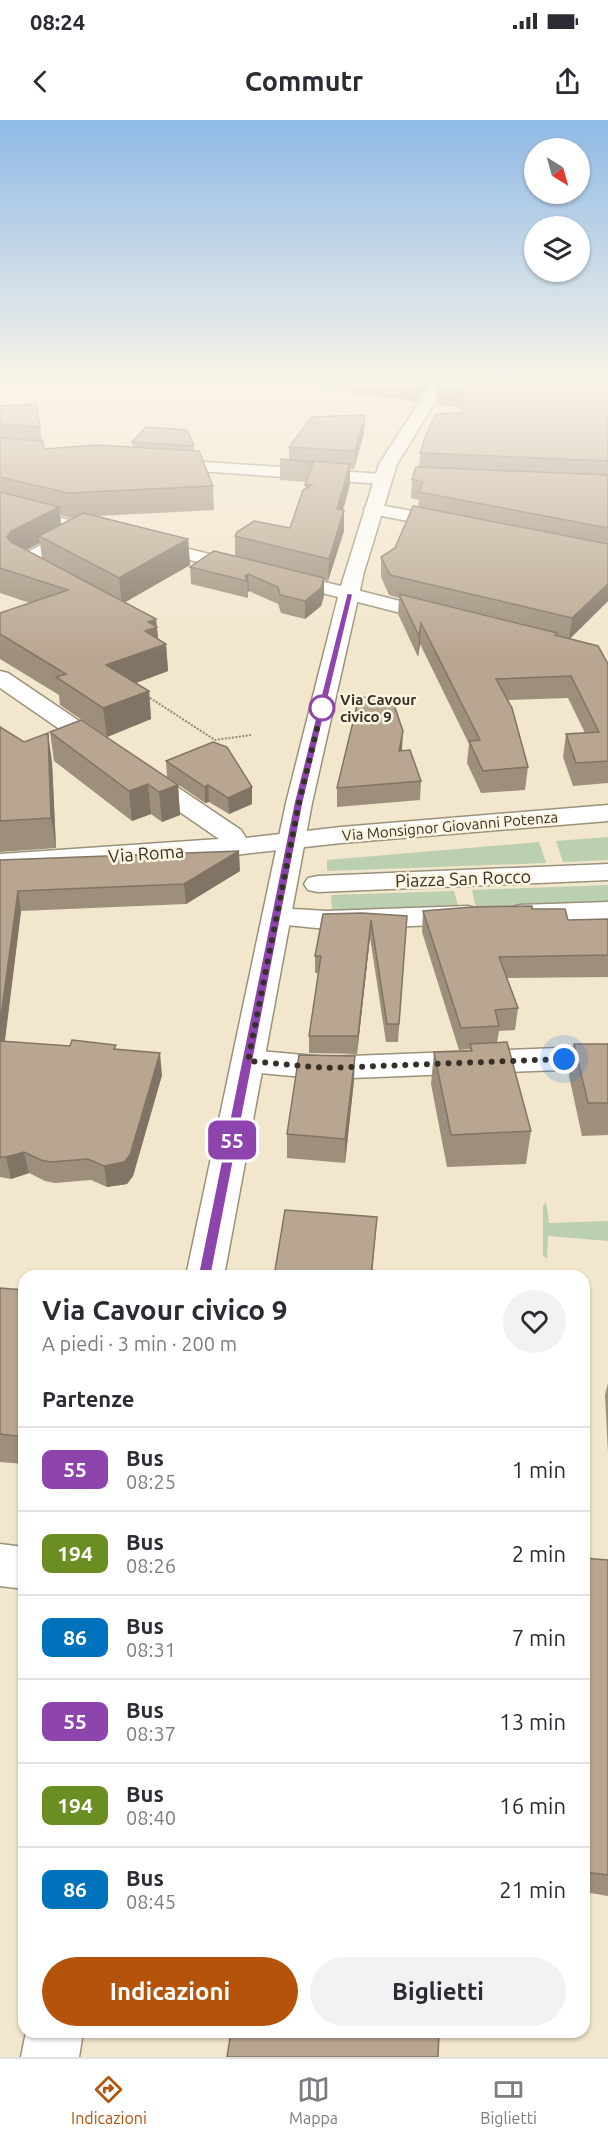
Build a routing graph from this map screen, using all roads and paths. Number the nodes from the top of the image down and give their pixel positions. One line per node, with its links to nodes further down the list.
1 (310, 473): 3 (street)
2 (384, 473): 3 (street)
3 (382, 478): 4 (street); 6 (street)
4 (407, 478)
5 (0, 508): 8 (street)
6 (373, 509): 7 (street); 10 (street)
7 (474, 528)
8 (83, 529): 9 (street); 10 (street)
9 (65, 584)
10 (349, 594): 11 (street); 16 (street)
11 (465, 623)
12 (0, 678): 17 (street)
13 (138, 691): 14 (path)
14 (251, 735)
15 (608, 813): 16 (street, Via Monsignor Giovanni Potenza)
16 (291, 840): 17 (street, Via Roma); 22 (street)
17 (234, 847): 18 (street, Via Roma)
18 (0, 862)
19 (608, 872): 20 (street, Piazza San Rocco)
20 (318, 884)
21 (608, 910): 22 (street)
22 (276, 917): 24 (street)
23 (608, 1057): 24 (street)
24 (248, 1061): 25 (street)
25 (206, 1270)
26 (0, 1565): 27 (street)
27 (18, 1567)
28 (54, 2038): 29 (street)
29 (50, 2057)

